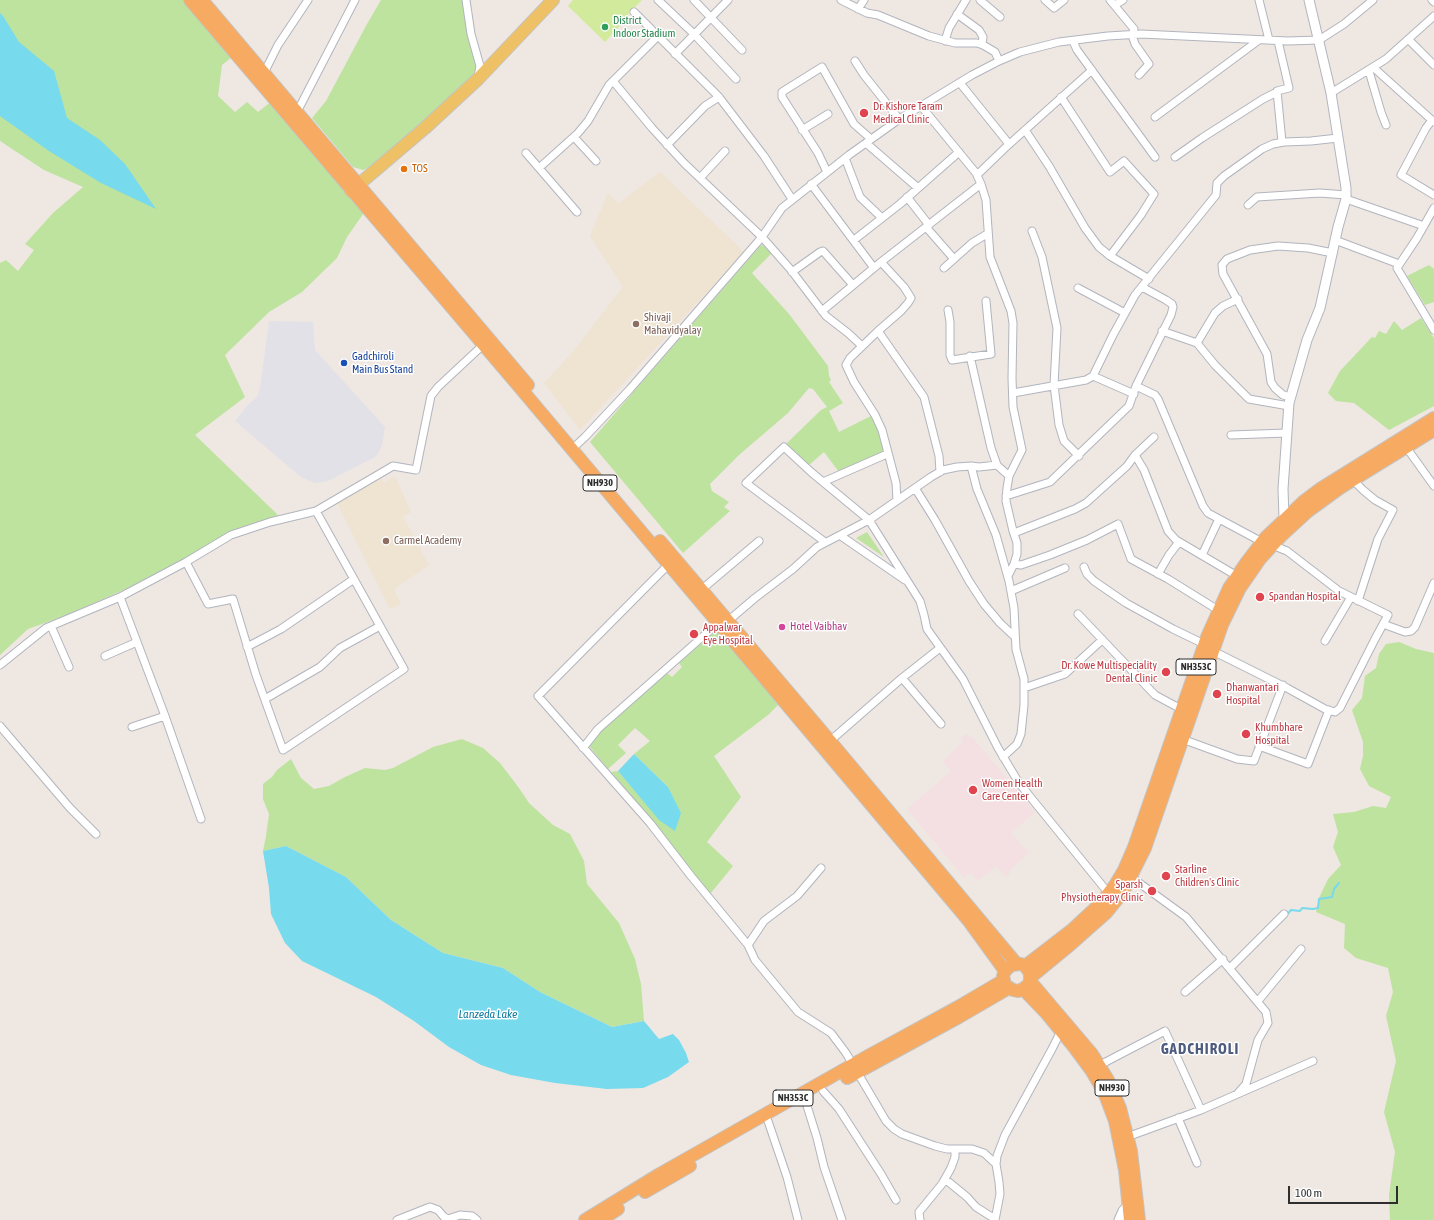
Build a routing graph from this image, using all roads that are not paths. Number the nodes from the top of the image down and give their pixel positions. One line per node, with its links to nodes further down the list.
1 (190, 0): 83 (highway, NH930)
2 (202, 0): 45 (highway, NH930)
3 (308, 0): 45 (street)
4 (354, 0): 56 (street)
5 (466, 0): 47 (street)
6 (553, 0): 47 (main road)
7 (658, 0): 27 (street)
8 (694, 0): 25 (street)
9 (728, 0): 25 (street)
10 (841, 0): 21 (street)
11 (864, 0): 21 (street)
12 (966, 0): 23 (street)
13 (980, 0): 26 (street)
14 (1046, 0): 15 (street)
15 (1064, 0)
16 (1123, 0): 20 (street)
17 (1259, 0): 32 (street)
18 (1309, 0): 33 (street)
19 (1373, 0): 33 (street)
20 (1112, 3): 28 (street)
21 (858, 9): 35 (street)
22 (634, 12): 29 (street)
23 (957, 14): 35 (street); 37 (street)
24 (1434, 16): 34 (street)
25 (710, 17): 27 (street); 38 (street)
26 (1000, 17)
27 (694, 34): 39 (street); 48 (street)
28 (1132, 35): 30 (street); 31 (street); 46 (street)
29 (658, 36): 39 (street); 49 (street)
30 (1073, 40): 40 (street); 44 (street)
31 (1259, 40): 32 (street); 58 (street)
32 (1269, 40): 36 (street)
33 (1319, 40): 36 (street); 52 (street)
34 (1409, 40): 42 (street); 43 (street)
35 (945, 41): 37 (street)
36 (1278, 41): 51 (street)
37 (982, 44): 40 (street)
38 (742, 50)
39 (675, 54): 53 (street)
40 (999, 60): 50 (street)
41 (855, 61): 59 (street)
42 (1434, 65)
43 (1372, 69): 52 (street); 60 (street); 61 (street)
44 (1092, 70): 54 (street); 73 (street)
45 (264, 73): 56 (highway, NH930)
46 (1139, 74)
47 (478, 79): 83 (main road)
48 (736, 79)
49 (613, 81): 64 (street); 69 (street)
50 (960, 83): 55 (street); 68 (street)
51 (1278, 92): 67 (street); 74 (street)
52 (1331, 93): 65 (street)
53 (719, 97): 69 (street); 88 (street)
54 (1061, 97): 63 (street); 101 (street)
55 (921, 106): 59 (street); 71 (street)
56 (297, 112): 83 (highway, NH930)
57 (828, 114): 62 (street)
58 (1155, 117)
59 (899, 119): 66 (street)
60 (1433, 121): 85 (street)
61 (1386, 125)
62 (802, 130): 66 (street); 78 (street)
63 (1025, 130): 68 (street); 101 (street)
64 (574, 137): 76 (street); 77 (street)
65 (1338, 138): 67 (street); 86 (street)
66 (868, 141): 75 (street); 84 (street)
67 (1282, 142): 108 (street)
68 (1009, 144): 79 (street)
69 (667, 145): 80 (street)
70 (725, 151): 80 (street)
71 (959, 152): 79 (street); 84 (street)
72 (526, 153): 77 (street)
73 (1155, 156)
74 (1175, 157)
75 (845, 158): 78 (street); 92 (street)
76 (596, 161)
77 (539, 168): 91 (street)
78 (827, 172): 81 (street)
79 (977, 175): 82 (street)
80 (700, 178): 97 (street)
81 (811, 184): 88 (street); 98 (street)
82 (981, 184): 93 (street); 96 (street)
83 (355, 188): 121 (highway, NH930); 135 (highway, NH930)
84 (918, 188): 87 (street)
85 (1434, 195)
86 (1346, 197): 89 (street); 94 (street); 99 (street)
87 (907, 198): 92 (street); 93 (street)
88 (792, 199): 97 (street)
89 (1248, 205)
90 (1434, 208): 94 (street)
91 (577, 212)
92 (882, 218): 98 (street)
93 (928, 226): 102 (street); 103 (street)
94 (1424, 226): 104 (street)
95 (1032, 231): 125 (street)
96 (987, 234): 102 (street); 127 (street)
97 (762, 237): 107 (street); 135 (street)
98 (854, 240): 105 (street)
99 (1336, 240): 100 (street); 104 (street)
100 (1333, 253): 112 (street); 129 (street)
101 (1110, 256): 108 (street)
102 (954, 259): 106 (street)
103 (881, 262): 105 (street); 118 (street)
104 (1399, 264): 117 (street)
105 (874, 268): 109 (street)
106 (944, 268)
107 (792, 272): 109 (street); 115 (street)
108 (1149, 278): 110 (street)
109 (853, 285): 115 (street)
110 (1142, 287): 116 (street); 119 (street)
111 (1078, 288): 116 (street)
112 (1238, 299): 120 (street); 129 (street)
113 (986, 301): 123 (street)
114 (948, 310): 123 (street)
115 (822, 311): 122 (street)
116 (1125, 313): 124 (street)
117 (1434, 330)
118 (878, 331): 122 (street); 142 (street)
119 (1162, 332): 120 (street); 126 (street)
120 (1197, 344): 129 (street)
121 (483, 345): 135 (highway, NH930); 150 (street)
122 (862, 346): 137 (street)
123 (970, 356): 140 (street)
124 (1093, 376): 125 (street); 128 (street)
125 (1054, 385): 127 (street); 139 (street)
126 (1136, 386): 128 (street); 152 (street)
127 (1013, 393): 143 (street)
128 (1134, 394): 139 (street)
129 (1290, 402): 132 (street)
130 (1434, 418): 151 (highway, NH353C)
131 (1434, 430): 136 (highway, NH353C)
132 (1287, 433): 133 (street); 151 (street)
133 (1231, 435)
134 (1154, 437): 138 (street)
135 (575, 447): 162 (highway, NH930); 172 (highway, NH930)
136 (1406, 447): 144 (highway, NH353C); 146 (street)
137 (888, 454): 145 (street); 149 (street)
138 (1135, 455): 154 (street); 158 (street)
139 (1079, 456): 148 (street)
140 (997, 465): 141 (street); 143 (street)
141 (971, 466): 142 (street); 167 (street)
142 (940, 472): 147 (street)
143 (1009, 476): 148 (street)
144 (1353, 480): 159 (highway, NH353C); 176 (street)
145 (823, 482): 153 (street); 157 (street)
146 (1434, 486)
147 (915, 488): 149 (street); 183 (street)
148 (1006, 496): 154 (street)
149 (897, 500): 153 (street)
150 (316, 511): 161 (street); 169 (street)
151 (1284, 518): 159 (highway, NH353C)
152 (1219, 519): 159 (street); 160 (street)
153 (869, 520): 155 (street); 170 (street)
154 (1014, 533): 163 (street)
155 (841, 536): 157 (street); 170 (street)
156 (759, 541): 172 (street)
157 (825, 542): 179 (street)
158 (1179, 542): 160 (street); 166 (street)
159 (1267, 544): 168 (highway, NH353C); 175 (street); 188 (highway, NH353C)
160 (1202, 555): 168 (street)
161 (186, 562): 174 (street); 187 (street)
162 (668, 564): 179 (highway, NH930); 206 (street)
163 (1014, 564): 166 (street); 167 (street)
164 (1084, 567): 188 (street)
165 (1066, 568): 173 (street)
166 (1158, 574): 177 (street)
167 (1008, 576): 173 (street)
168 (1237, 576): 177 (highway, NH353C)
169 (354, 579): 182 (street); 187 (street)
170 (907, 581): 189 (street)
171 (1434, 583): 180 (street)
172 (701, 590): 179 (highway, NH930)
173 (1011, 592): 183 (street)
174 (120, 597): 181 (street); 186 (street)
175 (1351, 597): 176 (street); 185 (street)
176 (1358, 601): 180 (street)
177 (1218, 610): 188 (highway, NH353C)
178 (1078, 614): 184 (street)
179 (723, 622): 204 (highway, NH930); 206 (street); 219 (highway, NH930)
180 (1383, 624): 198 (street)
181 (50, 626): 191 (street); 192 (street)
182 (380, 626): 196 (street); 196 (street)
183 (1015, 637): 195 (street)
184 (1102, 640): 195 (street); 197 (street)
185 (1325, 641)
186 (137, 642): 190 (street); 199 (street)
187 (248, 647): 196 (street)
188 (1208, 647): 194 (street); 197 (highway, NH353C); 203 (highway, NH353C)
189 (940, 648): 193 (street); 207 (street)
190 (105, 656)
191 (0, 664)
192 (69, 667)
193 (902, 678): 200 (street); 204 (street)
194 (1283, 685): 198 (street); 205 (street)
195 (1024, 688): 207 (street)
196 (265, 699)
197 (1181, 709): 212 (highway, NH353C)
198 (1329, 710): 205 (street)
199 (165, 716): 202 (street); 208 (street)
200 (941, 724)
201 (0, 726): 209 (street)
202 (132, 728)
203 (1182, 739): 205 (street); 211 (highway, NH353C)
204 (830, 741): 217 (highway, NH930)
205 (1259, 746)
206 (583, 748): 214 (street)
207 (1003, 757): 212 (street)
208 (201, 819)
209 (96, 834)
210 (821, 868): 214 (street)
211 (1131, 877): 212 (highway, NH353C); 216 (street)
212 (1112, 897): 217 (highway, NH353C); 220 (highway, NH353C)
213 (1284, 914): 218 (street)
214 (748, 945): 226 (street)
215 (1301, 949): 222 (street)
216 (1222, 959): 218 (street); 221 (street)
217 (1020, 965): 219 (highway); 220 (highway, NH930)
218 (1230, 968): 222 (street)
219 (1006, 980): 220 (highway); 226 (highway, NH353C)
220 (1028, 982): 223 (highway, NH930); 225 (highway, NH930)
221 (1185, 992)
222 (1258, 1002): 228 (street)
223 (1060, 1031): 225 (highway, NH930); 236 (street)
224 (1313, 1061): 228 (street)
225 (1095, 1068): 230 (street); 233 (highway, NH930); 239 (highway, NH930)
226 (855, 1069): 227 (highway, NH353C); 229 (highway, NH353C); 234 (street)
227 (823, 1091): 229 (highway, NH353C); 238 (street)
228 (1236, 1094): 230 (street)
229 (804, 1097): 232 (highway, NH353C); 240 (highway, NH353C); 244 (street)
230 (1201, 1110): 231 (street)
231 (1178, 1118): 233 (street); 235 (street)
232 (768, 1121): 240 (highway, NH353C); 243 (street)
233 (1127, 1137): 239 (highway, NH930)
234 (955, 1149): 236 (street); 237 (street)
235 (1197, 1162)
236 (996, 1164): 246 (street)
237 (945, 1179): 245 (street); 246 (street)
238 (896, 1200)
239 (1133, 1203): 247 (street); 248 (highway, NH930); 249 (highway, NH930)
240 (593, 1219)
241 (397, 1220): 242 (street)
242 (477, 1220)
243 (798, 1220)
244 (842, 1220)
245 (920, 1220)
246 (995, 1220)
247 (1120, 1220)
248 (1130, 1220)
249 (1139, 1220)

